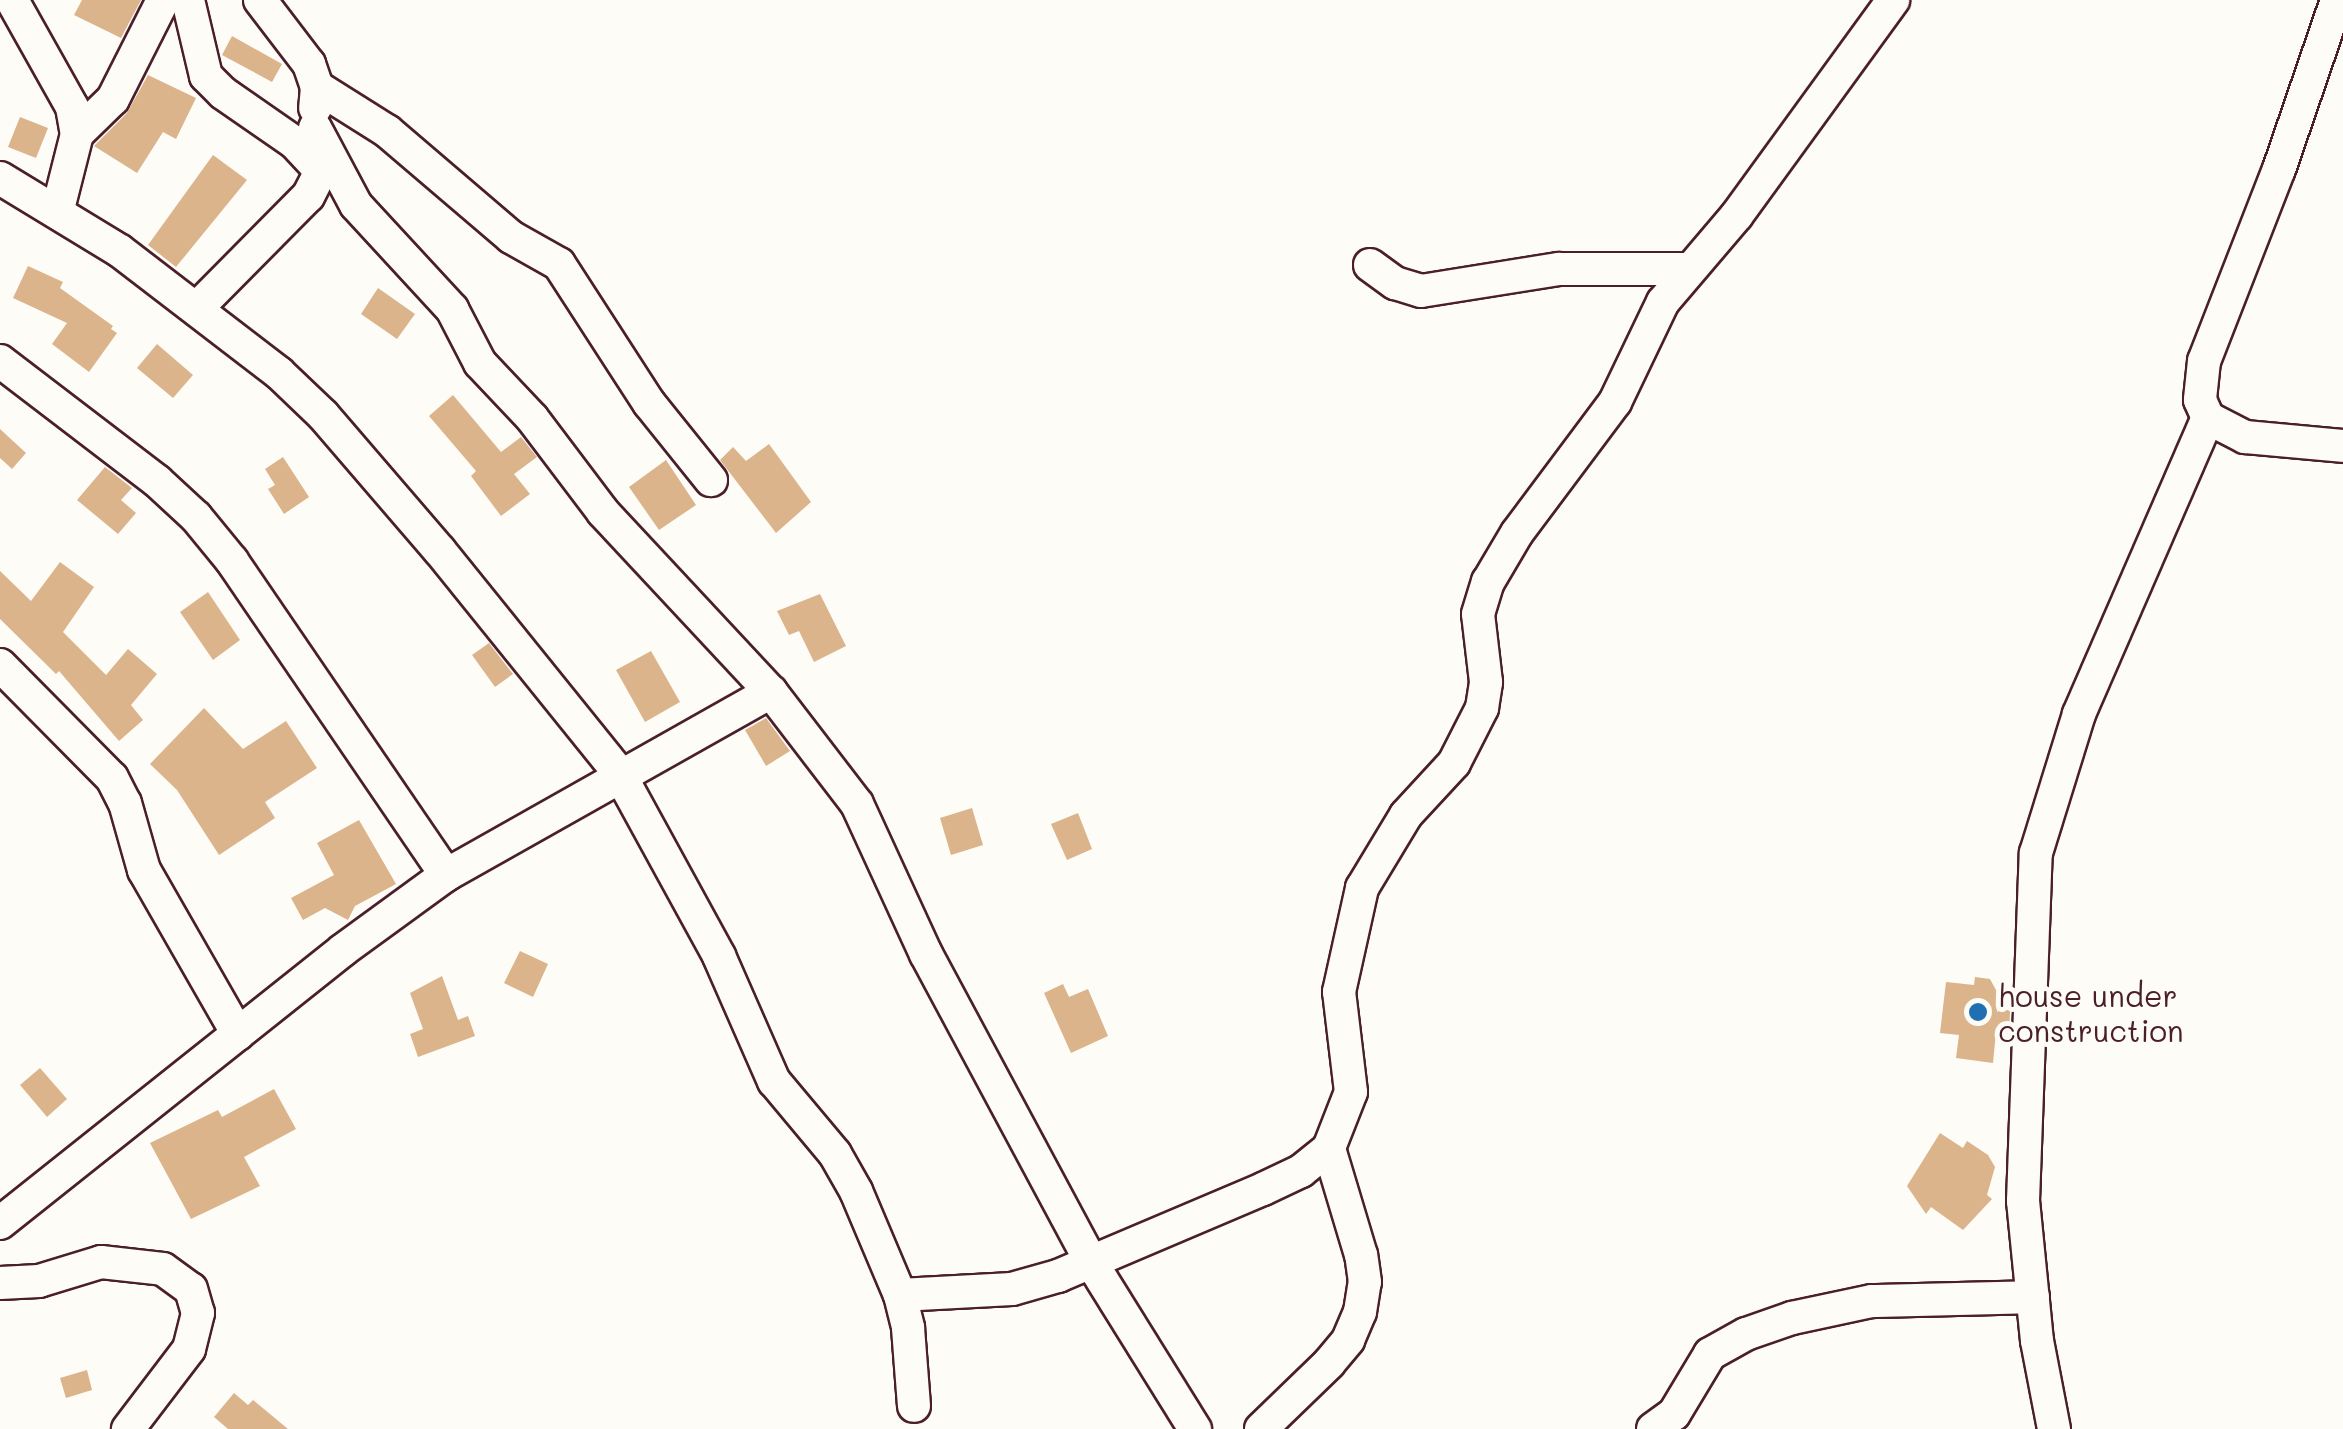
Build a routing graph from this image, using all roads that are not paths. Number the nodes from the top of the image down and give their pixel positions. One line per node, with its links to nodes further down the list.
1 (12, 0): 9 (street)
2 (164, 0): 9 (street)
3 (188, 0): 10 (street)
4 (260, 0): 7 (street)
5 (1894, 0): 14 (street)
6 (2337, 0): 17 (street)
7 (317, 87): 8 (street); 19 (street)
8 (314, 128): 10 (street); 21 (street)
9 (78, 134): 12 (street)
10 (315, 162): 15 (street)
11 (0, 178): 12 (street)
12 (58, 209): 15 (street)
13 (1370, 265): 14 (street)
14 (1690, 269): 25 (street)
15 (197, 308): 22 (street)
16 (0, 361): 23 (street)
17 (2208, 418): 18 (street); 30 (street)
18 (2343, 446)
19 (711, 480)
20 (0, 664): 24 (street)
21 (771, 692): 22 (street); 27 (street)
22 (619, 773): 23 (street); 29 (street)
23 (446, 875): 24 (street)
24 (238, 1034): 26 (street)
25 (1329, 1148): 27 (street); 34 (street)
26 (0, 1222)
27 (1091, 1262): 29 (street); 33 (street)
28 (0, 1283): 32 (street)
29 (900, 1294): 31 (street)
30 (2033, 1298): 35 (street); 36 (street)
31 (914, 1406)
32 (128, 1429)
33 (1196, 1429)
34 (1261, 1429)
35 (1653, 1429)
36 (2054, 1429)

